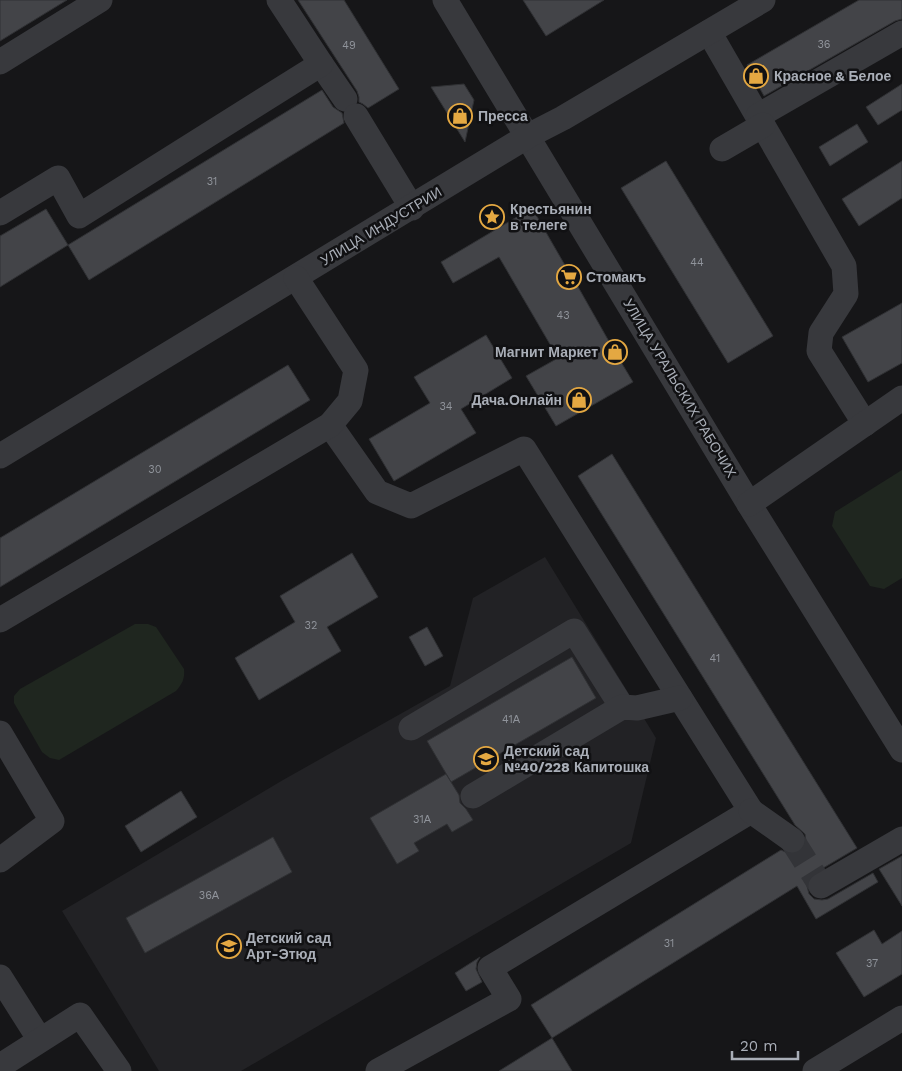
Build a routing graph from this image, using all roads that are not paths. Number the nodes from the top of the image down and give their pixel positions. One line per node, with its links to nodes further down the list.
1 (100, 0): 7 (street)
2 (279, 0): 8 (street)
3 (445, 0): 10 (street, УЛИЦА УРАЛЬСКИХ РАБОЧИХ)
4 (763, 0): 5 (street, УЛИЦА ИНДУСТРИИ)
5 (709, 32): 9 (street); 10 (street, УЛИЦА ИНДУСТРИИ)
6 (902, 33): 9 (street)
7 (0, 62)
8 (321, 64): 12 (street); 13 (street)
9 (761, 120): 11 (street); 16 (street)
10 (528, 136): 12 (street, УЛИЦА ИНДУСТРИИ); 19 (street, УЛИЦА УРАЛЬСКИХ РАБОЧИХ)
11 (722, 149)
12 (412, 208): 14 (street, УЛИЦА ИНДУСТРИИ)
13 (0, 213)
14 (296, 278): 17 (street); 18 (street, УЛИЦА ИНДУСТРИИ)
15 (902, 398): 16 (street)
16 (865, 424): 19 (street)
17 (330, 425): 20 (street); 21 (street)
18 (0, 456)
19 (749, 504): 25 (street, УЛИЦА УРАЛЬСКИХ РАБОЧИХ)
20 (0, 620)
21 (680, 698): 22 (street); 27 (street)
22 (622, 707): 23 (street); 26 (street)
23 (411, 728)
24 (0, 733): 30 (street)
25 (902, 750)
26 (473, 796)
27 (751, 811): 29 (street); 37 (street)
28 (902, 839): 31 (street)
29 (792, 840)
30 (0, 860)
31 (822, 886)
32 (0, 977): 34 (street)
33 (902, 1018): 38 (street)
34 (40, 1040): 35 (street); 36 (street)
35 (0, 1066)
36 (119, 1071)
37 (378, 1071)
38 (815, 1071)

